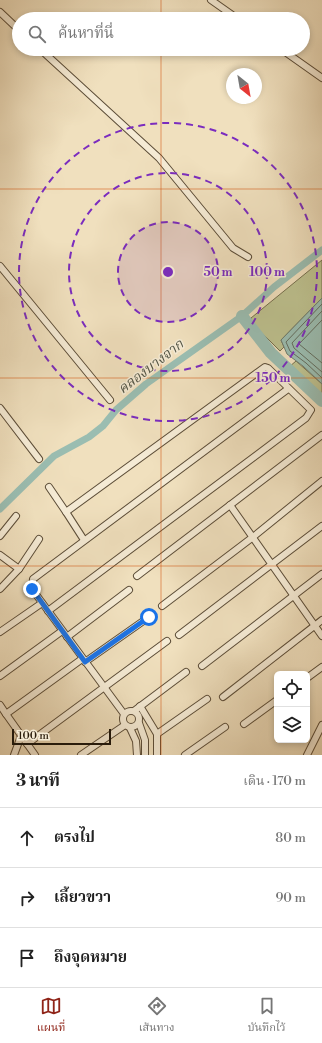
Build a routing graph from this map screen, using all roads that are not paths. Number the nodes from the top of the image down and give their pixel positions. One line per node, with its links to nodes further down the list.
1 (211, 0): 3 (street)
2 (0, 12): 4 (street)
3 (228, 12)
4 (12, 23)
5 (48, 56): 8 (street)
6 (291, 56): 7 (street)
7 (322, 78)
8 (248, 258)
9 (0, 266): 11 (street)
10 (288, 389): 18 (street); 24 (street); 35 (street)
11 (110, 400)
12 (0, 408): 14 (street)
13 (322, 435): 17 (street)
14 (39, 459)
15 (322, 481): 22 (street)
16 (48, 487): 18 (street)
17 (230, 505): 22 (street); 29 (street)
18 (66, 512): 24 (street)
19 (16, 516): 21 (street)
20 (322, 526): 26 (street)
21 (0, 536)
22 (253, 537): 26 (street); 34 (street)
23 (40, 539): 27 (street)
24 (84, 540): 33 (street)
25 (0, 555): 27 (street)
26 (273, 565): 32 (street); 41 (street)
27 (19, 569): 30 (street)
28 (322, 574): 32 (street)
29 (137, 576)
30 (0, 589)
31 (129, 590): 43 (street)
32 (294, 596): 38 (street); 46 (street)
33 (42, 602): 35 (street); 40 (street)
34 (162, 606)
35 (48, 611): 39 (street)
36 (149, 617): 45 (street)
37 (322, 620): 38 (street)
38 (315, 625): 42 (street); 52 (street)
39 (62, 631): 43 (street); 49 (street)
40 (0, 632)
41 (179, 635)
42 (322, 636)
43 (67, 637): 45 (street)
44 (167, 641): 51 (street)
45 (84, 660): 51 (street); 58 (street)
46 (202, 666)
47 (322, 667): 50 (street)
48 (186, 672): 56 (street)
49 (0, 676)
50 (310, 676)
51 (103, 687): 59 (street); 67 (street)
52 (223, 696)
53 (207, 699): 65 (street)
54 (274, 702): 61 (street)
55 (0, 705): 58 (street)
56 (140, 706): 57 (street); 65 (street)
57 (134, 711): 59 (street); 60 (street)
58 (6, 714): 66 (street)
59 (124, 714): 63 (street)
60 (139, 723): 63 (street); 72 (street)
61 (244, 724)
62 (322, 724): 75 (street)
63 (127, 726): 68 (street); 71 (street)
64 (225, 727): 74 (street)
65 (157, 734): 73 (street)
66 (21, 736): 67 (street); 69 (street)
67 (27, 744): 70 (street)
68 (83, 754)
69 (14, 755)
70 (35, 755)
71 (136, 755)
72 (145, 755)
73 (157, 755)
74 (185, 755)
75 (307, 755)

